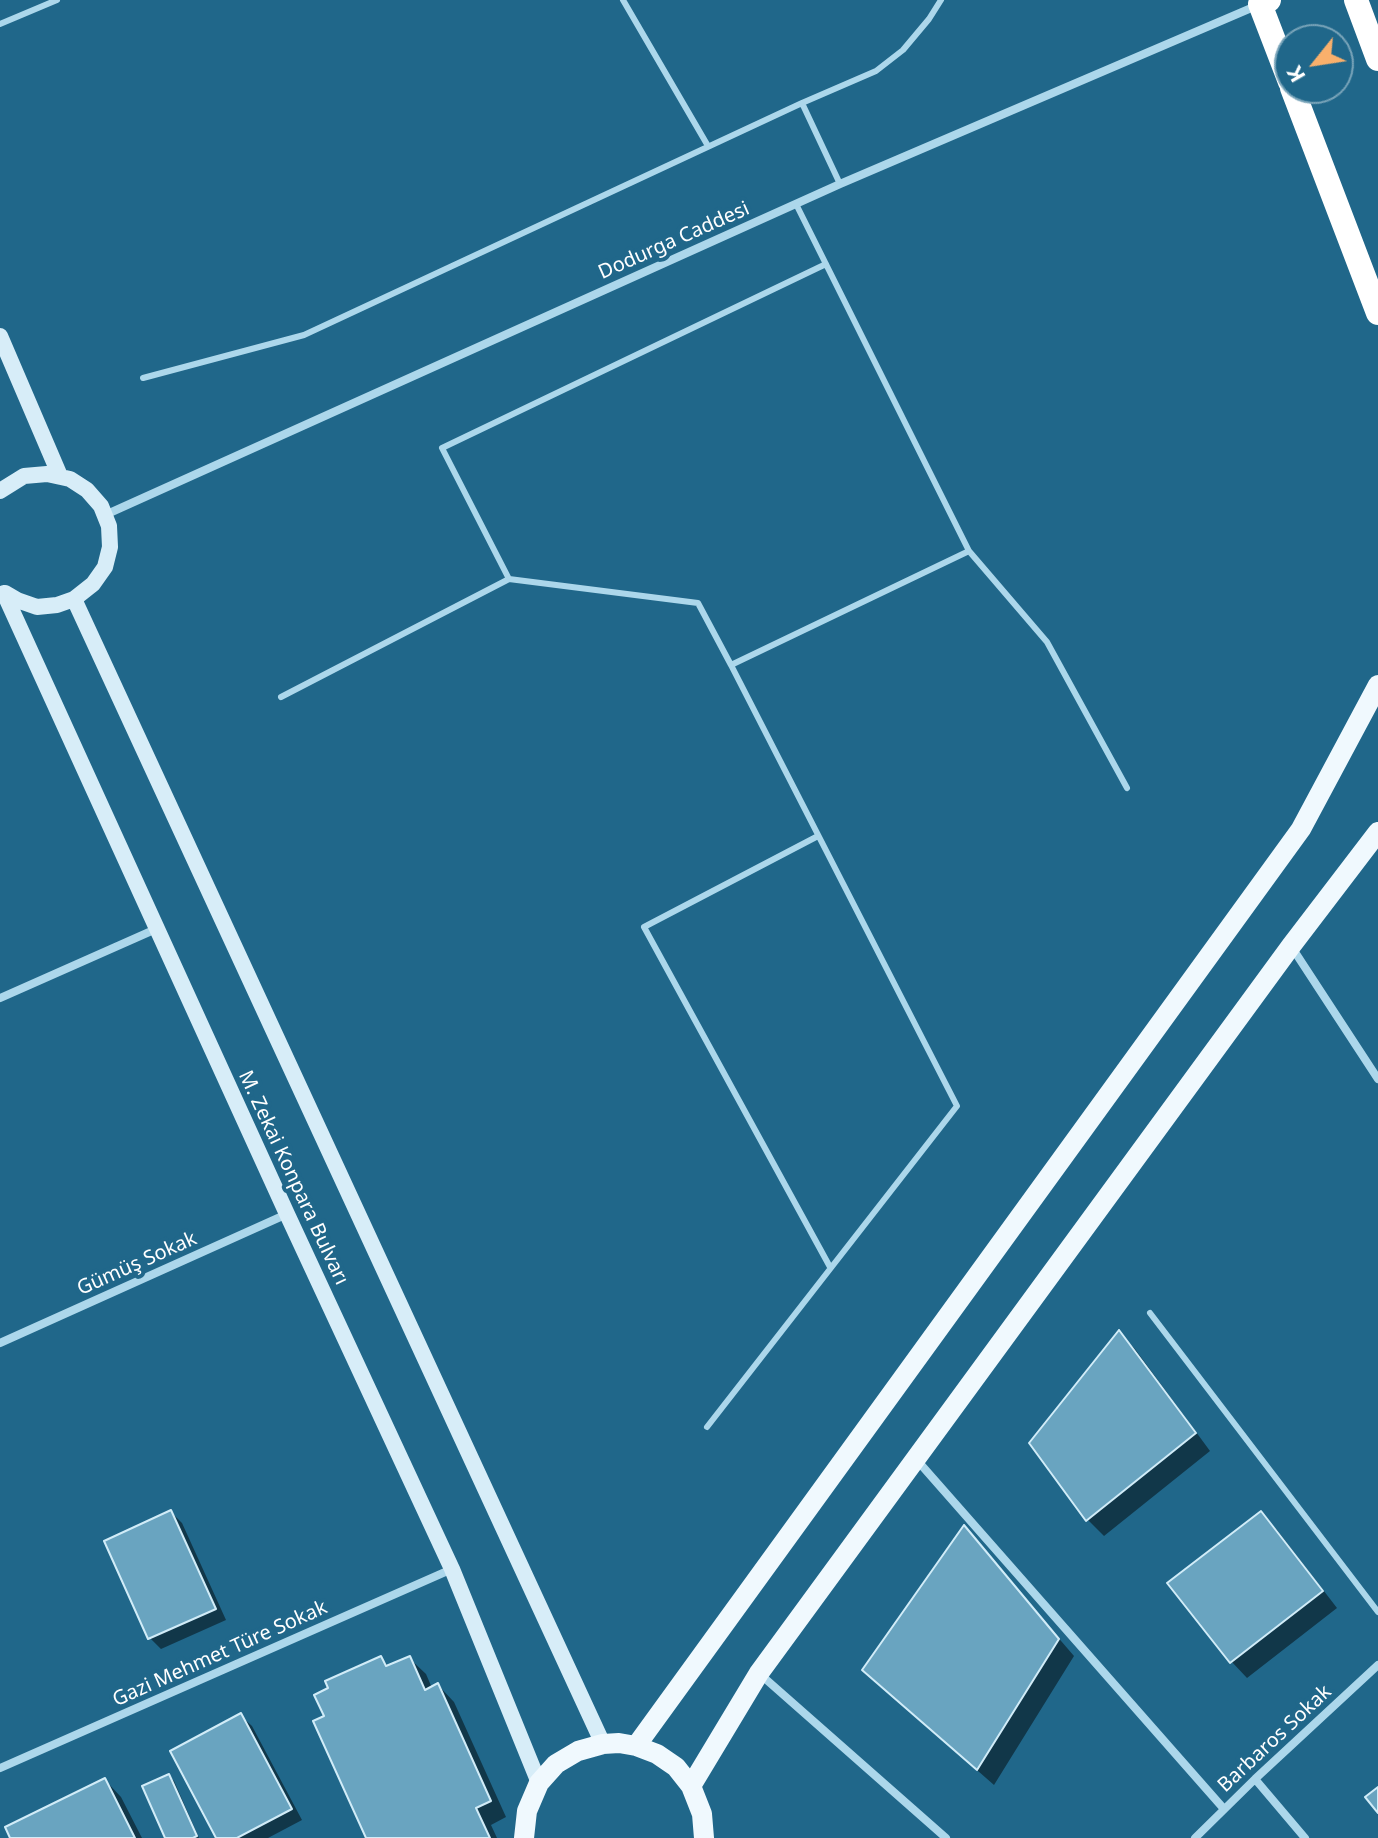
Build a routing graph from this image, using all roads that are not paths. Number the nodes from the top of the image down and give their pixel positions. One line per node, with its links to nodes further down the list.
1 (57, 0): 6 (lane)
2 (623, 0): 11 (lane)
3 (941, 0): 9 (lane)
4 (1356, 0): 8 (highway)
5 (1265, 2): 7 (highway); 12 (street, Dodurga Caddesi)
6 (0, 24)
7 (1274, 31)
8 (1378, 59)
9 (802, 103): 11 (lane); 12 (lane)
10 (1298, 104): 15 (highway)
11 (708, 146): 17 (lane)
12 (840, 184): 13 (street, Dodurga Caddesi)
13 (796, 204): 14 (lane); 20 (street, Dodurga Caddesi)
14 (826, 264): 21 (lane); 22 (lane)
15 (1378, 313)
16 (0, 336): 18 (main road)
17 (143, 378)
18 (60, 476): 19 (main road); 20 (main road)
19 (0, 491)
20 (104, 515): 24 (main road)
21 (969, 551): 25 (lane); 28 (lane)
22 (509, 579): 25 (lane); 27 (lane)
23 (2, 591): 24 (main road); 31 (main road, M. Zekai Konpara Bulvarı)
24 (74, 599): 45 (main road)
25 (731, 665): 30 (lane)
26 (1378, 685): 46 (main road)
27 (281, 697)
28 (1127, 788)
29 (1378, 832): 32 (main road)
30 (818, 836): 36 (lane); 36 (lane)
31 (157, 929): 33 (street); 35 (main road, M. Zekai Konpara Bulvarı)
32 (1291, 946): 34 (street); 40 (main road)
33 (0, 998)
34 (1378, 1079)
35 (287, 1214): 38 (street, Gümüş Sokak); 41 (main road, M. Zekai Konpara Bulvarı)
36 (830, 1267): 39 (lane)
37 (1150, 1313): 42 (lane)
38 (0, 1343)
39 (707, 1427)
40 (916, 1459): 44 (main road); 51 (street)
41 (452, 1569): 47 (street, Gazi Mehmet Türe Sokak); 49 (main road, M. Zekai Konpara Bulvarı)
42 (1378, 1612)
43 (1378, 1665): 48 (street, Barbaros Sokak)
44 (759, 1673): 50 (main road); 54 (street)
45 (603, 1744): 46 (main road); 49 (main road)
46 (636, 1746): 50 (main road)
47 (0, 1768)
48 (1255, 1779): 51 (street, Barbaros Sokak); 56 (street)
49 (539, 1783): 52 (main road)
50 (691, 1786): 53 (main road)
51 (1224, 1809): 55 (street, Barbaros Sokak)
52 (524, 1838)
53 (704, 1838)
54 (946, 1838)
55 (1195, 1838)
56 (1305, 1838)

